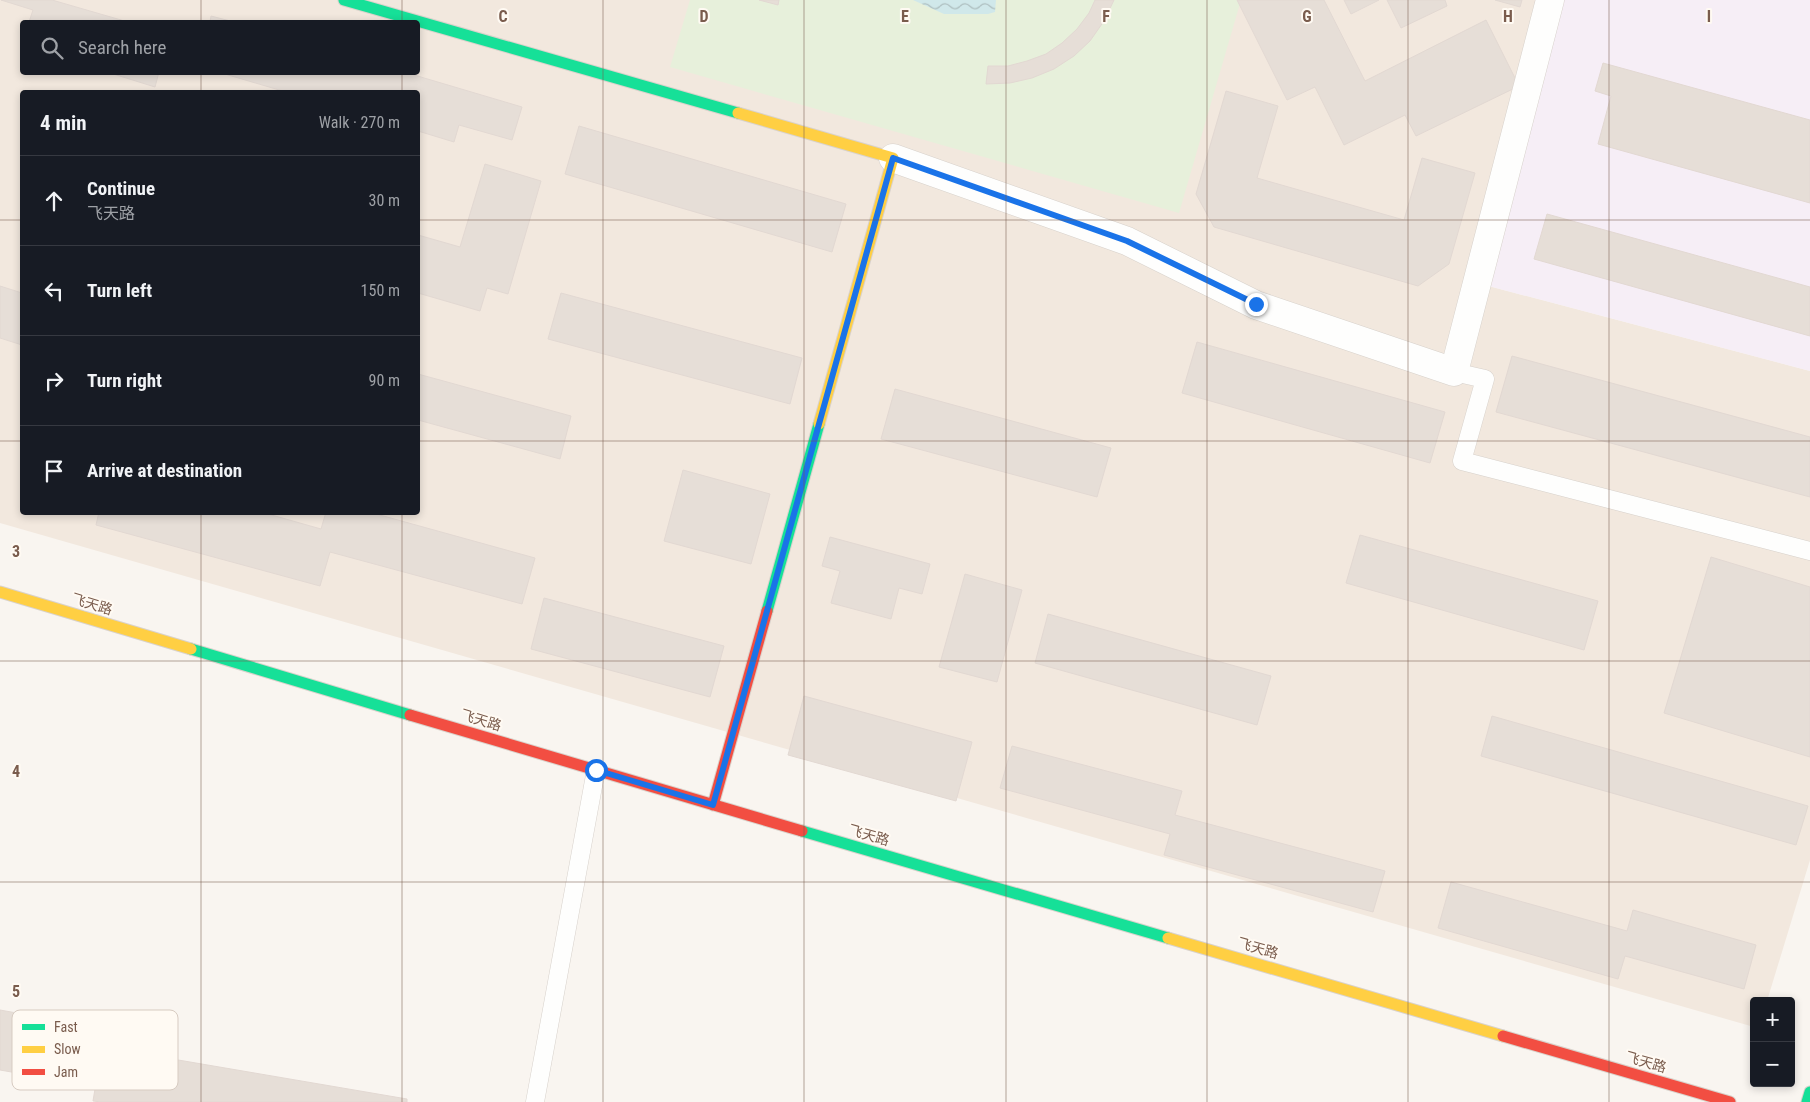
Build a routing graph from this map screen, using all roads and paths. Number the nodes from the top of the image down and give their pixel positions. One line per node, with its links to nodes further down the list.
1 (344, 0): 3 (street)
2 (1550, 0): 6 (street)
3 (413, 20)
4 (420, 22): 5 (street)
5 (893, 158): 6 (street); 10 (street)
6 (1454, 372): 7 (lane)
7 (1810, 550)
8 (0, 592): 9 (street, 飞天路)
9 (596, 770): 10 (street, 飞天路); 12 (lane)
10 (713, 805): 13 (street, 飞天路)
11 (1810, 1092): 14 (street)
12 (535, 1102)
13 (1730, 1102)
14 (1807, 1102)

